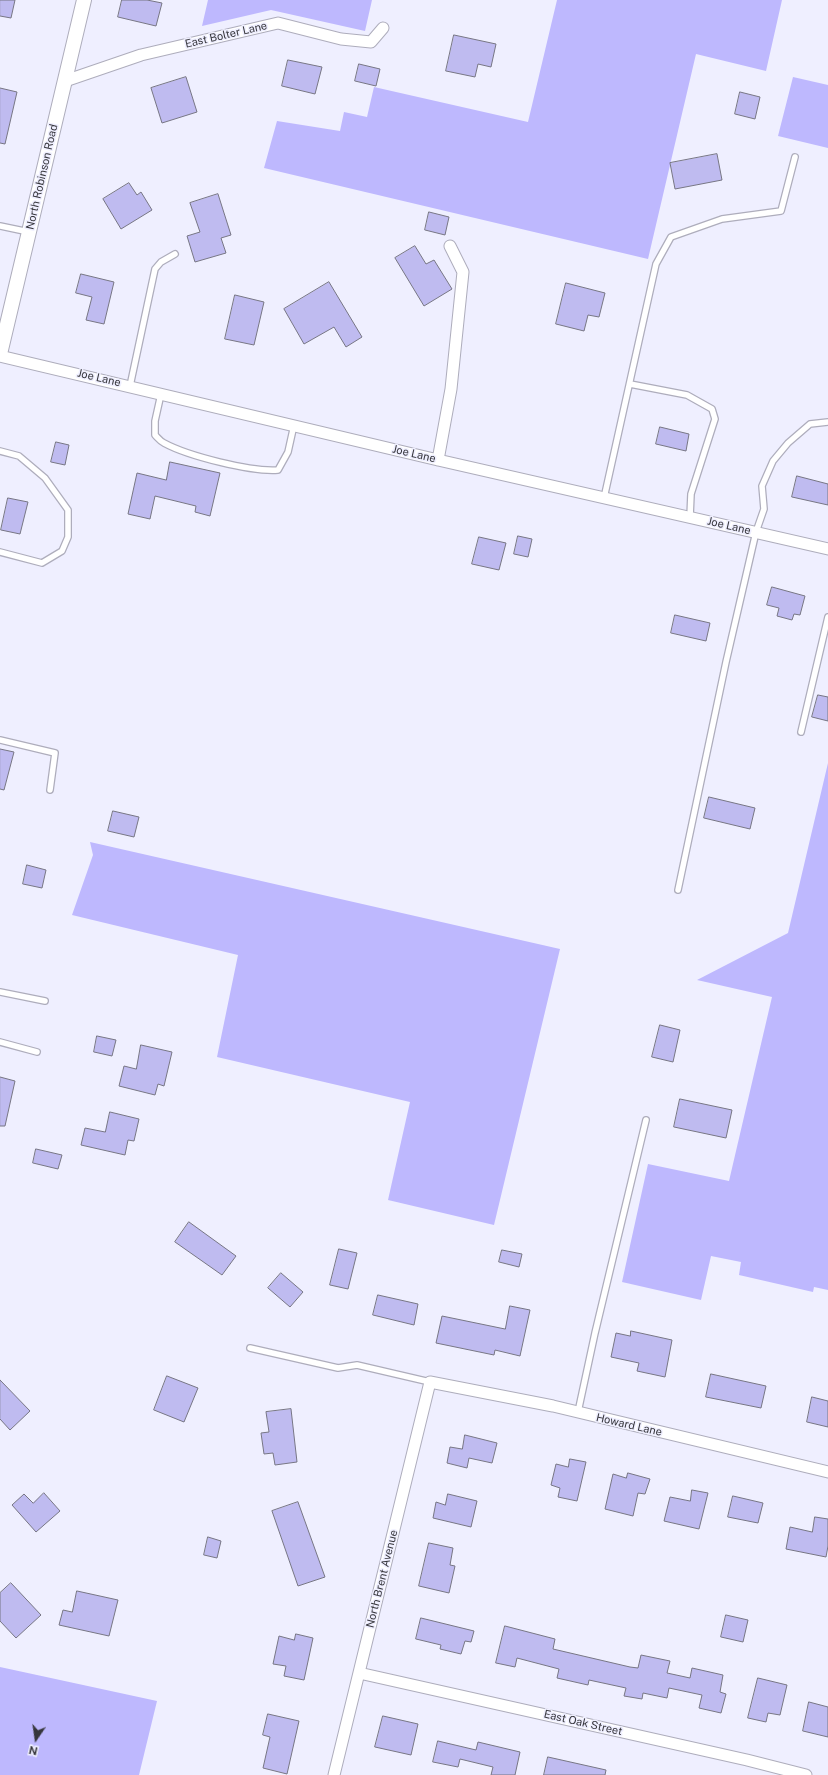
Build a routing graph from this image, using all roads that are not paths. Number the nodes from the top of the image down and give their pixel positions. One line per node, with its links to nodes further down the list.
1 (84, 0): 3 (street, North Robinson Road)
2 (383, 28): 3 (street, East Bolter Lane)
3 (65, 81): 6 (street, North Robinson Road)
4 (795, 157): 10 (lane)
5 (0, 226): 6 (lane)
6 (29, 233): 9 (street, North Robinson Road)
7 (450, 246): 16 (street)
8 (175, 254): 11 (lane)
9 (0, 355): 11 (street, Joe Lane)
10 (630, 384): 17 (lane); 18 (lane)
11 (130, 386): 12 (street, Joe Lane)
12 (161, 393): 14 (street, Joe Lane); 14 (lane)
13 (828, 422): 19 (lane)
14 (294, 425): 16 (street, Joe Lane)
15 (0, 450): 21 (lane)
16 (438, 460): 17 (street, Joe Lane)
17 (604, 498): 18 (street, Joe Lane)
18 (690, 517): 19 (street, Joe Lane)
19 (756, 532): 20 (street, Joe Lane); 26 (lane)
20 (828, 549)
21 (0, 552)
22 (828, 618): 23 (lane)
23 (801, 732)
24 (0, 740): 25 (lane)
25 (50, 790)
26 (678, 890)
27 (0, 992): 28 (lane)
28 (45, 1001)
29 (0, 1042): 30 (lane)
30 (37, 1052)
31 (646, 1120): 34 (lane)
32 (250, 1348): 33 (lane)
33 (430, 1382): 34 (street, Howard Lane); 36 (street, North Brent Avenue)
34 (578, 1412): 35 (street, Howard Lane)
35 (828, 1472)
36 (359, 1673): 37 (street, North Brent Avenue); 38 (street, East Oak Street)
37 (334, 1775)
38 (806, 1775)

